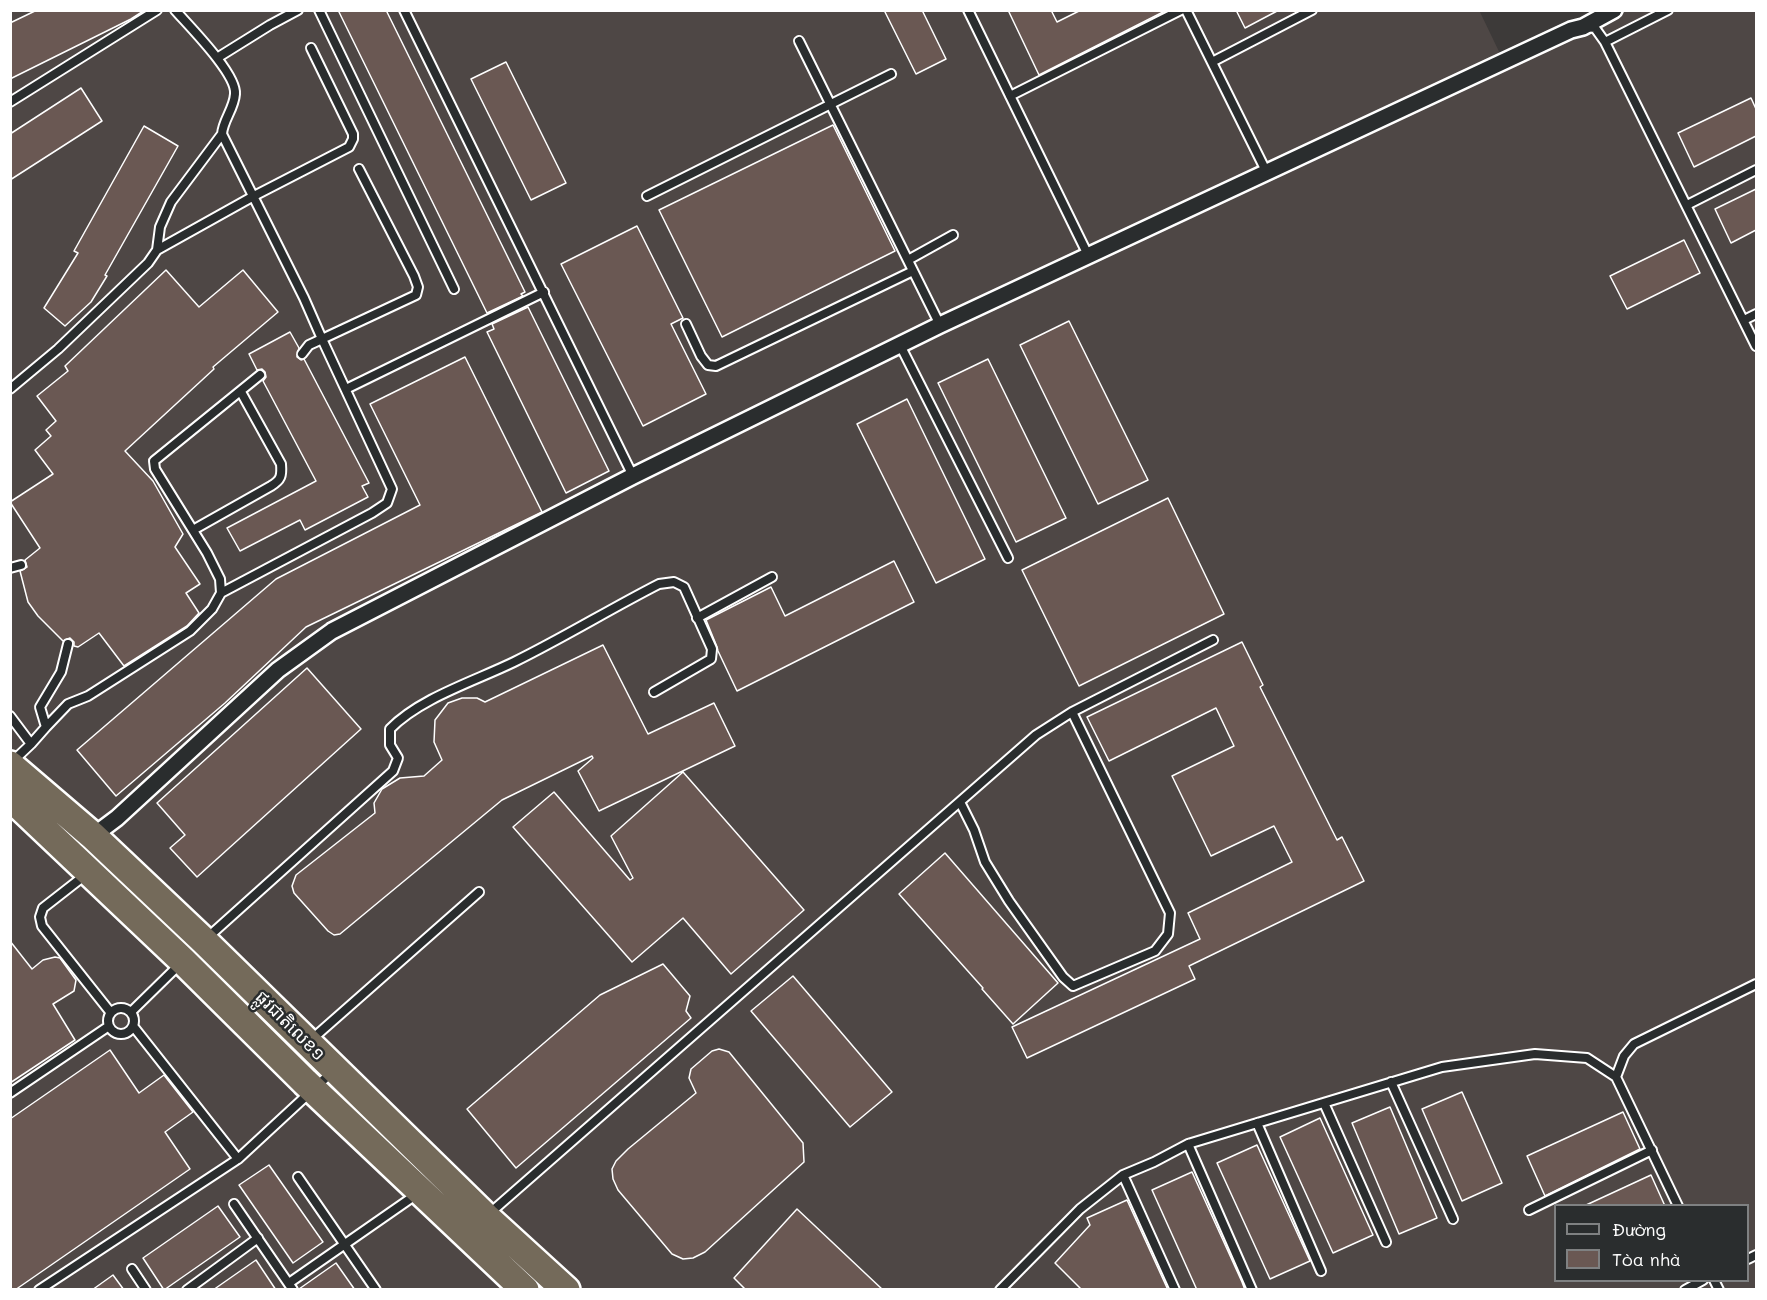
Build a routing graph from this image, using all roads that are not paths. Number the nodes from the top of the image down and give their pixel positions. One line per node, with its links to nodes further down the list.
1 (158, 10): 20 (lane)
2 (175, 10): 16 (lane)
3 (298, 10): 16 (lane)
4 (319, 10): 34 (lane)
5 (404, 10): 35 (lane)
6 (968, 10): 19 (lane)
7 (1181, 10): 19 (lane)
8 (1186, 10): 17 (lane)
9 (1312, 10): 17 (lane)
10 (1614, 10): 12 (street)
11 (1668, 10): 14 (lane)
12 (1583, 27): 14 (lane); 25 (street)
13 (799, 41): 21 (lane)
14 (1605, 42): 28 (lane)
15 (311, 48): 27 (lane)
16 (217, 58): 22 (lane)
17 (1212, 62): 25 (lane)
18 (891, 74): 21 (lane)
19 (1010, 96): 31 (lane)
20 (10, 102)
21 (831, 105): 26 (lane); 32 (lane)
22 (222, 134): 27 (lane); 30 (lane)
23 (359, 169): 40 (lane)
24 (1756, 170): 28 (lane)
25 (1268, 173): 31 (street)
26 (647, 196)
27 (252, 197): 30 (lane); 40 (lane)
28 (1687, 205): 37 (lane)
29 (953, 235): 32 (lane)
30 (157, 250): 45 (lane)
31 (1088, 255): 39 (street)
32 (908, 260): 33 (lane)
33 (913, 271): 38 (lane); 39 (lane)
34 (454, 289)
35 (544, 292): 46 (lane); 48 (lane)
36 (1756, 314): 37 (lane)
37 (1744, 320): 42 (lane)
38 (686, 324)
39 (940, 325): 41 (street)
40 (322, 339): 43 (lane); 46 (lane)
41 (900, 345): 48 (street); 50 (lane)
42 (1756, 346)
43 (302, 354)
44 (260, 375): 47 (lane)
45 (10, 389)
46 (346, 389): 54 (lane)
47 (241, 392): 49 (lane); 49 (lane)
48 (633, 476): 66 (street)
49 (194, 530): 54 (lane)
50 (1008, 558)
51 (21, 565): 52 (lane)
52 (10, 568)
53 (772, 577): 55 (lane)
54 (221, 593): 61 (lane)
55 (697, 618): 58 (lane); 69 (lane)
56 (1213, 640): 59 (lane)
57 (68, 644): 61 (lane)
58 (654, 692)
59 (1072, 712): 64 (lane); 64 (lane)
60 (10, 716): 62 (lane)
61 (46, 726): 62 (lane)
62 (31, 744): 63 (lane)
63 (10, 764): 66 (highway, ផ្លូវជាតិលេខ១)
64 (960, 801): 94 (lane)
65 (12, 802): 67 (highway, ផ្លូវជាតិលេខ១)
66 (93, 836): 69 (highway, ផ្លូវជាតិលេខ១)
67 (88, 872): 70 (highway, ផ្លូវជាតិលេខ១); 73 (lane)
68 (479, 892): 76 (lane)
69 (204, 941): 76 (highway, ផ្លូវជាតិលេខ១)
70 (183, 961): 72 (lane); 80 (highway, ផ្លូវជាតិលេខ១)
71 (1756, 984): 78 (lane)
72 (131, 1012): 73 (lane); 75 (lane)
73 (111, 1013): 74 (lane)
74 (109, 1026): 75 (lane); 81 (lane)
75 (133, 1026): 86 (lane)
76 (307, 1043): 77 (highway, ផ្លូវជាតិលេខ១)
77 (334, 1070): 80 (lane); 94 (highway, ផ្លូវជាតិលេខ១)
78 (1616, 1077): 79 (lane); 85 (lane)
79 (1391, 1083): 82 (lane); 93 (lane)
80 (314, 1090): 86 (lane); 89 (highway, ផ្លូវជាតិលេខ១)
81 (10, 1093)
82 (1324, 1103): 83 (lane); 96 (lane)
83 (1257, 1123): 84 (lane); 99 (lane)
84 (1188, 1144): 87 (lane); 110 (lane)
85 (1652, 1150): 91 (lane); 92 (lane)
86 (238, 1159): 102 (lane)
87 (1123, 1175): 108 (lane); 109 (lane)
88 (298, 1177): 97 (lane)
89 (421, 1191): 94 (highway, ផ្លូវជាតិលេខ១); 97 (lane)
90 (234, 1204): 95 (lane)
91 (1677, 1204)
92 (1529, 1210)
93 (1453, 1219)
94 (476, 1226): 106 (highway, ផ្លូវជាតិលេខ១); 107 (highway, ផ្លូវជាតិលេខ១)
95 (258, 1238): 101 (lane); 104 (lane)
96 (1386, 1242)
97 (346, 1245): 101 (lane); 105 (lane)
98 (132, 1269): 103 (lane)
99 (1321, 1271)
100 (1701, 1282): 111 (lane)
101 (291, 1286)
102 (39, 1290)
103 (146, 1290)
104 (186, 1290)
105 (376, 1290)
106 (525, 1290)
107 (566, 1290)
108 (1000, 1290)
109 (1176, 1290)
110 (1252, 1290)
111 (1685, 1290)

